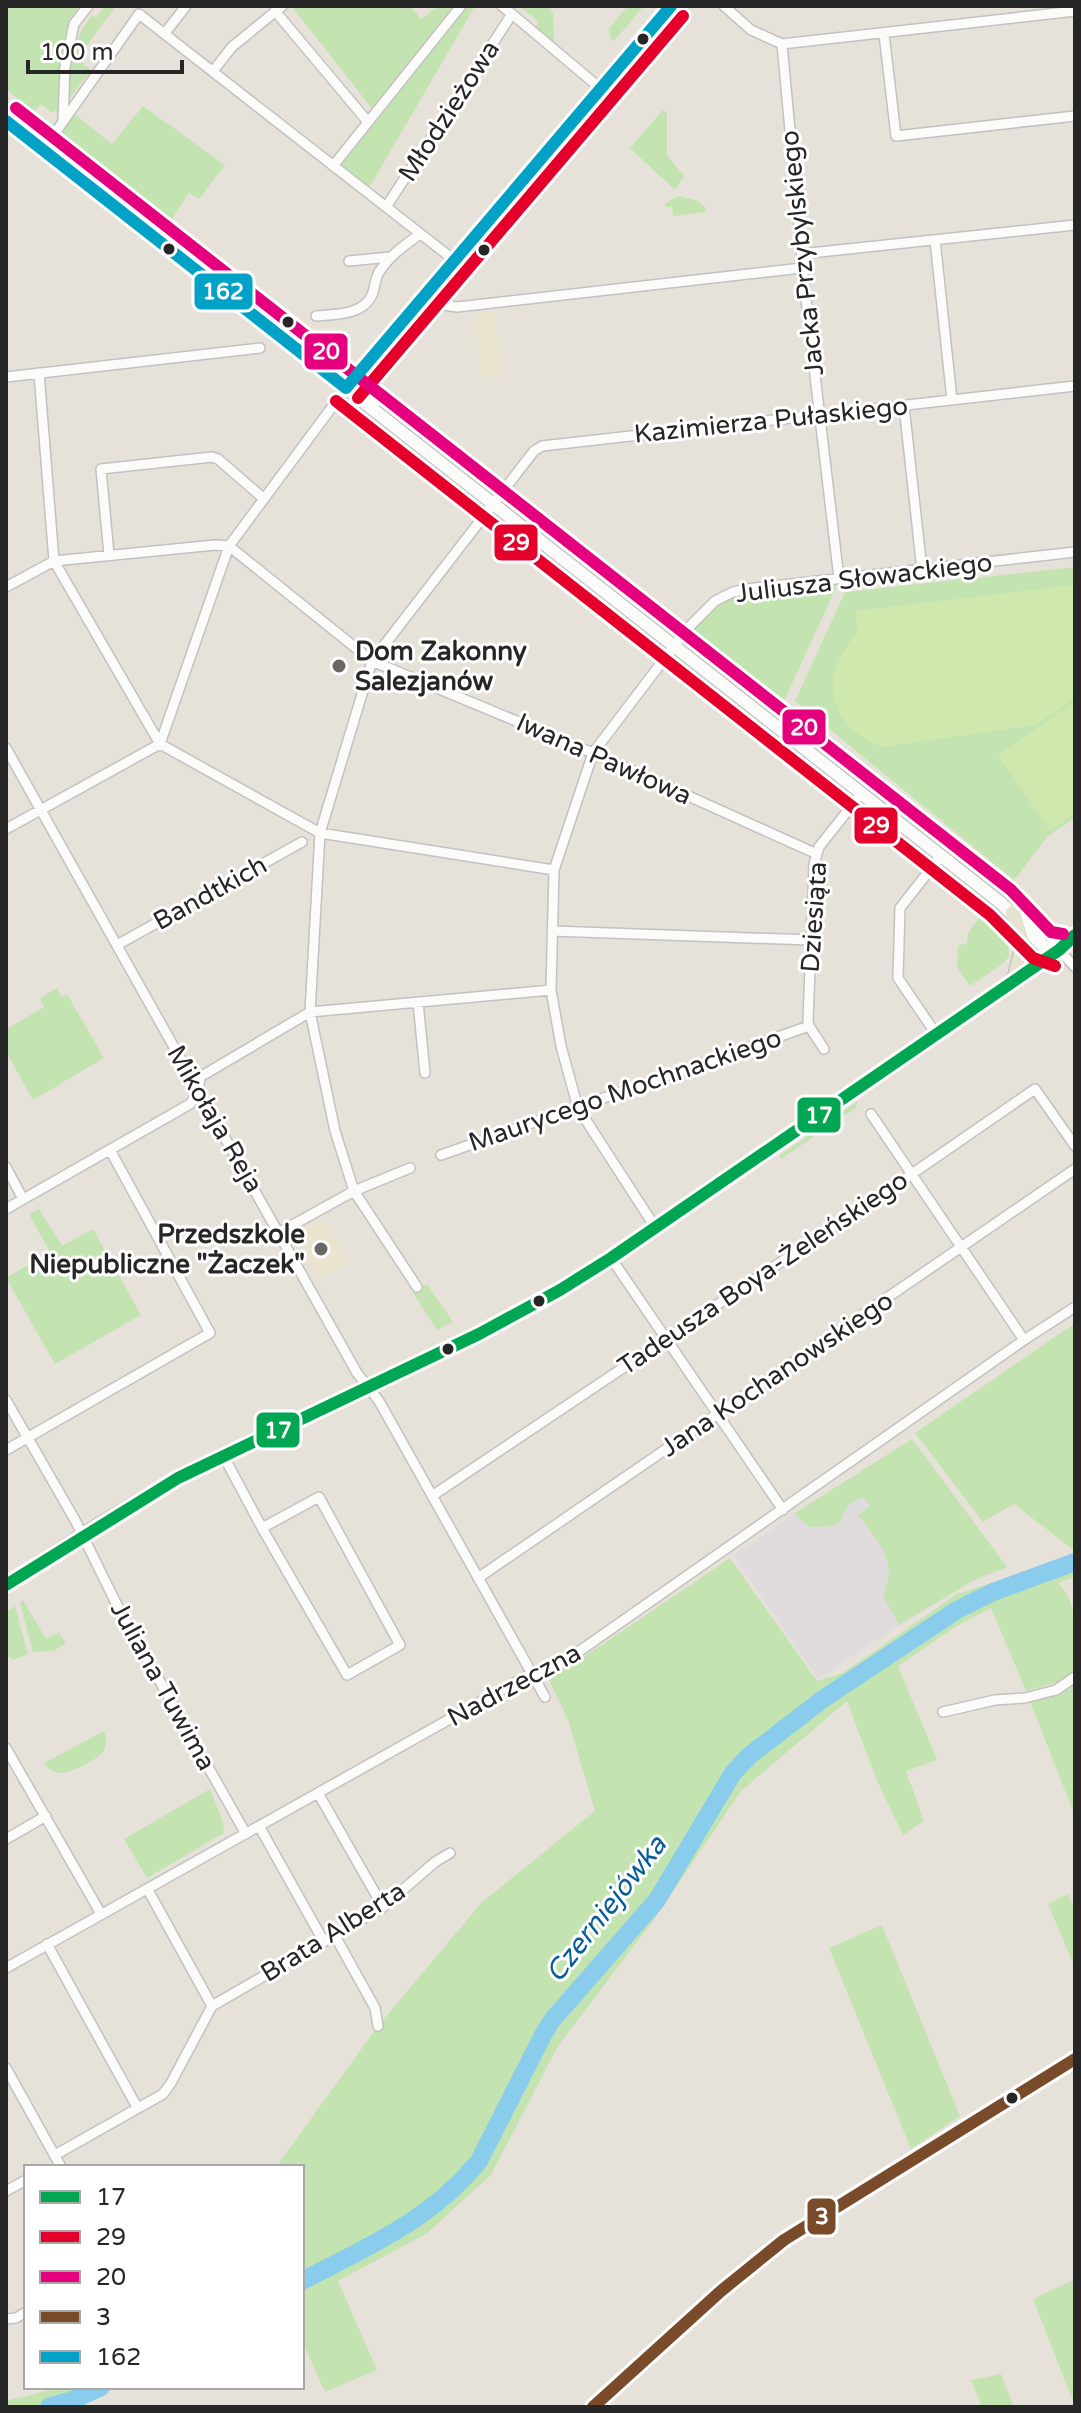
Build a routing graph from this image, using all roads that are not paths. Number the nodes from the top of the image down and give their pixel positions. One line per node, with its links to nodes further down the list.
1 (88, 6): 17 (street)
2 (186, 6): 10 (street)
3 (461, 6): 18 (street)
4 (502, 6): 9 (street, Młodzieżowa)
5 (671, 6): 14 (street)
6 (724, 6): 12 (street)
7 (278, 9): 13 (street); 18 (street)
8 (1075, 11): 11 (street)
9 (512, 14): 14 (street, Młodzieżowa); 21 (street, Młodzieżowa)
10 (165, 33): 13 (street, Młodzieżowa); 17 (street, Młodzieżowa)
11 (884, 34): 12 (street); 15 (street)
12 (782, 44): 28 (street, Jacka Przybylskiego)
13 (213, 71): 20 (street, Młodzieżowa)
14 (600, 88): 26 (street)
15 (1075, 116)
16 (6, 121): 19 (street)
17 (63, 121): 19 (street, Młodzieżowa)
18 (368, 122): 20 (street)
19 (43, 150): 36 (street)
20 (333, 166): 21 (street, Młodzieżowa)
21 (386, 207): 23 (street, Młodzieżowa)
22 (1075, 225): 24 (street)
23 (420, 234): 25 (street); 26 (street, Młodzieżowa)
24 (935, 240): 28 (street); 37 (street)
25 (390, 257): 27 (street); 30 (street)
26 (454, 260): 29 (street)
27 (349, 261)
28 (802, 268): 29 (street); 41 (street, Jacka Przybylskiego)
29 (425, 296): 32 (street)
30 (316, 316)
31 (260, 348): 33 (street)
32 (375, 356): 36 (street); 40 (street)
33 (39, 373): 34 (street); 47 (street)
34 (6, 377)
35 (1075, 386): 37 (street, Kazimierza Pułaskiego)
36 (346, 388): 40 (street)
37 (952, 400): 38 (street, Kazimierza Pułaskiego)
38 (904, 406): 41 (street, Kazimierza Pułaskiego); 48 (street)
39 (332, 407): 42 (street)
40 (373, 409): 43 (street)
41 (819, 416): 43 (street, Kazimierza Pułaskiego); 49 (street, Jacka Przybylskiego)
42 (263, 498): 44 (street); 46 (street)
43 (493, 502): 51 (street); 52 (street, Kazimierza Pułaskiego)
44 (229, 546): 46 (street); 52 (street, Iwana Pawłowa); 53 (street)
45 (1075, 552): 48 (street, Juliusza Słowackiego)
46 (109, 555): 47 (street)
47 (54, 561): 50 (street); 53 (street)
48 (922, 570): 49 (street, Juliusza Słowackiego)
49 (839, 579): 51 (street, Juliusza Słowackiego)
50 (6, 587)
51 (673, 646): 55 (street, Juliusza Słowackiego); 56 (street)
52 (372, 661): 55 (street, Iwana Pawłowa); 59 (street)
53 (160, 744): 57 (street); 59 (street)
54 (6, 748): 57 (street, Mikołaja Reja)
55 (593, 753): 61 (street, Iwana Pawłowa); 63 (street, Juliusza Słowackiego)
56 (861, 794): 61 (street, Dziesiąta); 62 (street)
57 (42, 810): 58 (street); 69 (street, Mikołaja Reja)
58 (6, 829)
59 (320, 833): 63 (street); 75 (street)
60 (302, 842): 69 (street, Bandtkich)
61 (817, 854): 67 (street, Dziesiąta)
62 (940, 857): 64 (street); 77 (street)
63 (554, 870): 65 (street, Juliusza Słowackiego)
64 (1013, 913): 70 (street); 72 (main road)
65 (552, 931): 67 (street); 73 (street, Juliusza Słowackiego)
66 (1075, 935): 70 (main road)
67 (810, 940): 76 (street, Dziesiąta)
68 (1075, 944): 70 (main road)
69 (117, 945): 80 (street, Mikołaja Reja)
70 (1059, 950): 71 (street); 72 (main road)
71 (1075, 967)
72 (1014, 981): 77 (main road)
73 (551, 990): 74 (street); 81 (street, Juliusza Słowackiego)
74 (418, 1002): 75 (street); 79 (street)
75 (310, 1012): 80 (street); 90 (street)
76 (809, 1026): 78 (street); 81 (street, Maurycego Mochnackiego)
77 (936, 1034): 93 (main road)
78 (824, 1049)
79 (425, 1073)
80 (198, 1092): 84 (street); 94 (street, Mikołaja Reja)
81 (578, 1108): 85 (street, Maurycego Mochnackiego); 93 (street, Juliusza Słowackiego)
82 (871, 1114): 89 (street)
83 (1075, 1146): 89 (street, Tadeusza Boya-Żeleńskiego)
84 (110, 1150): 91 (street); 104 (street)
85 (441, 1155)
86 (6, 1167): 91 (street)
87 (410, 1168): 90 (street)
88 (1075, 1169): 95 (street, Jana Kochanowskiego)
89 (911, 1174): 95 (street); 99 (street, Tadeusza Boya-Żeleńskiego)
90 (354, 1191): 94 (street); 97 (street)
91 (23, 1199): 92 (street)
92 (6, 1209)
93 (655, 1227): 96 (main road)
94 (280, 1232): 101 (street, Mikołaja Reja)
95 (961, 1248): 100 (street); 103 (street, Jana Kochanowskiego)
96 (611, 1258): 99 (street); 101 (main road)
97 (417, 1287)
98 (1075, 1307): 100 (street, Nadrzeczna)
99 (667, 1339): 103 (street); 107 (street, Tadeusza Boya-Żeleńskiego)
100 (1024, 1340): 108 (street, Nadrzeczna)
101 (366, 1387): 106 (main road); 107 (street, Mikołaja Reja)
102 (6, 1400): 104 (street, Juliana Tuwima)
103 (718, 1415): 108 (street); 111 (street, Jana Kochanowskiego)
104 (28, 1438): 105 (street); 110 (street, Juliana Tuwima)
105 (6, 1450)
106 (223, 1455): 109 (street); 110 (main road)
107 (432, 1496): 111 (street, Mikołaja Reja)
108 (783, 1510): 113 (street, Nadrzeczna)
109 (262, 1528): 109 (street)
110 (82, 1536): 112 (main road); 121 (street, Juliana Tuwima)
111 (478, 1578): 113 (street, Mikołaja Reja)
112 (6, 1585)
113 (530, 1674): 115 (street, Mikołaja Reja); 118 (street, Nadrzeczna)
114 (1075, 1677): 116 (street)
115 (545, 1697)
116 (943, 1712)
117 (6, 1748): 119 (street)
118 (318, 1793): 120 (street, Nadrzeczna); 125 (street)
119 (46, 1816): 122 (street); 126 (street)
120 (259, 1826): 121 (street, Nadrzeczna); 128 (street)
121 (246, 1834): 124 (street, Nadrzeczna)
122 (6, 1839)
123 (450, 1853): 125 (street, Brata Alberta)
124 (148, 1890): 126 (street, Nadrzeczna); 131 (street)
125 (383, 1907): 127 (street, Brata Alberta)
126 (101, 1914): 129 (street, Nadrzeczna)
127 (335, 1936): 128 (street, Brata Alberta); 132 (street)
128 (324, 1942): 131 (street, Brata Alberta)
129 (47, 1944): 130 (street, Nadrzeczna); 135 (street)
130 (6, 1968)
131 (212, 2006): 135 (street)
132 (378, 2026)
133 (1075, 2059): 139 (street)
134 (6, 2068): 136 (street)
135 (137, 2107): 136 (street)
136 (56, 2163)
137 (24, 2181): 138 (street)
138 (6, 2191)
139 (593, 2407)

